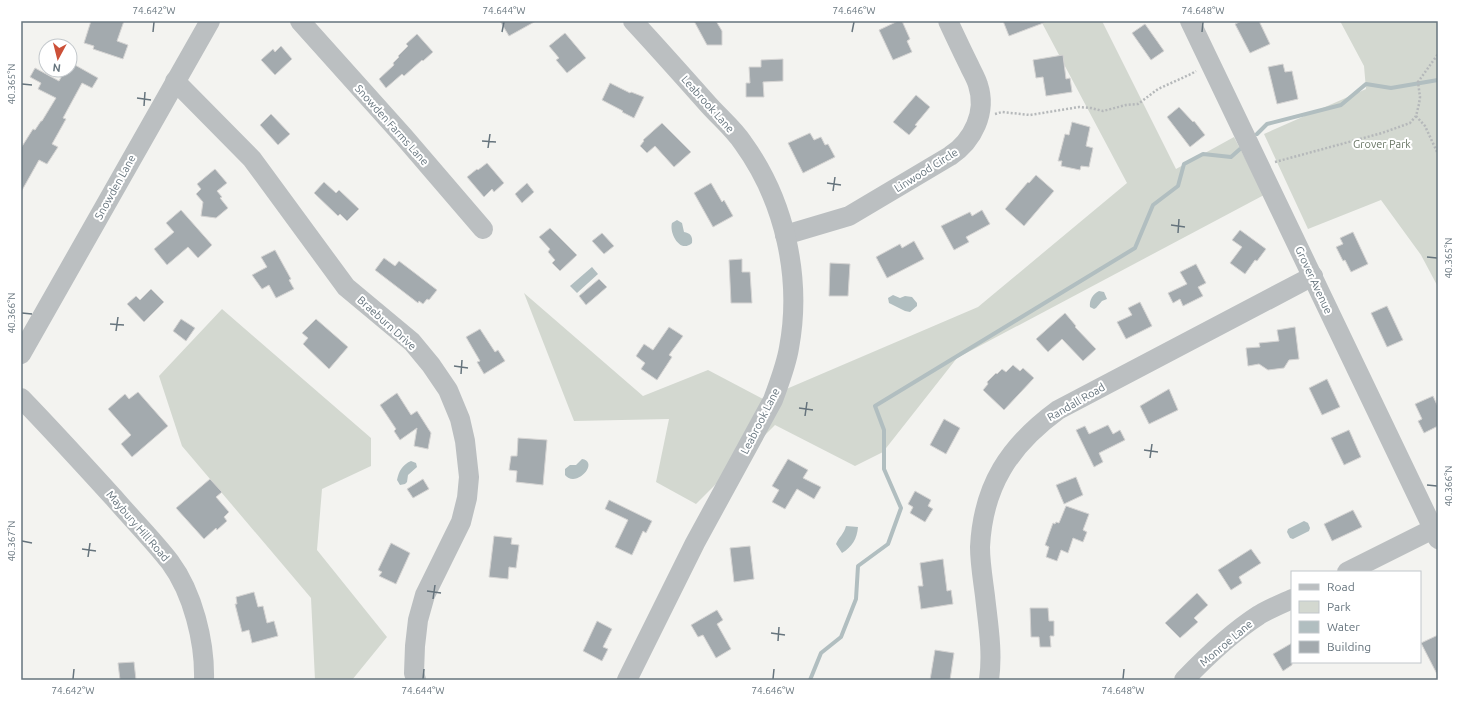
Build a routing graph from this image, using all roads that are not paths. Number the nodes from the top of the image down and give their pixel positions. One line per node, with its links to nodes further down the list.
1 (210, 21): 6 (street, Snowden Lane)
2 (300, 21): 7 (street, Snowden Farms Lane)
3 (633, 21): 8 (street, Leabrook Lane)
4 (948, 21): 8 (street, Linwood Circle)
5 (1190, 21): 9 (street, Grover Avenue)
6 (175, 81): 10 (street, Snowden Lane); 16 (street, Braeburn Drive)
7 (483, 229)
8 (785, 235): 17 (street, Leabrook Lane)
9 (1313, 276): 12 (street, Grover Avenue); 18 (street, Randall Road)
10 (21, 354)
11 (21, 398): 15 (street, Maybury Hill Road)
12 (1436, 534): 13 (street)
13 (1349, 571)
14 (1291, 600): 19 (street, Monroe Lane)
15 (204, 680)
16 (416, 680)
17 (627, 680)
18 (989, 680)
19 (1184, 680)

